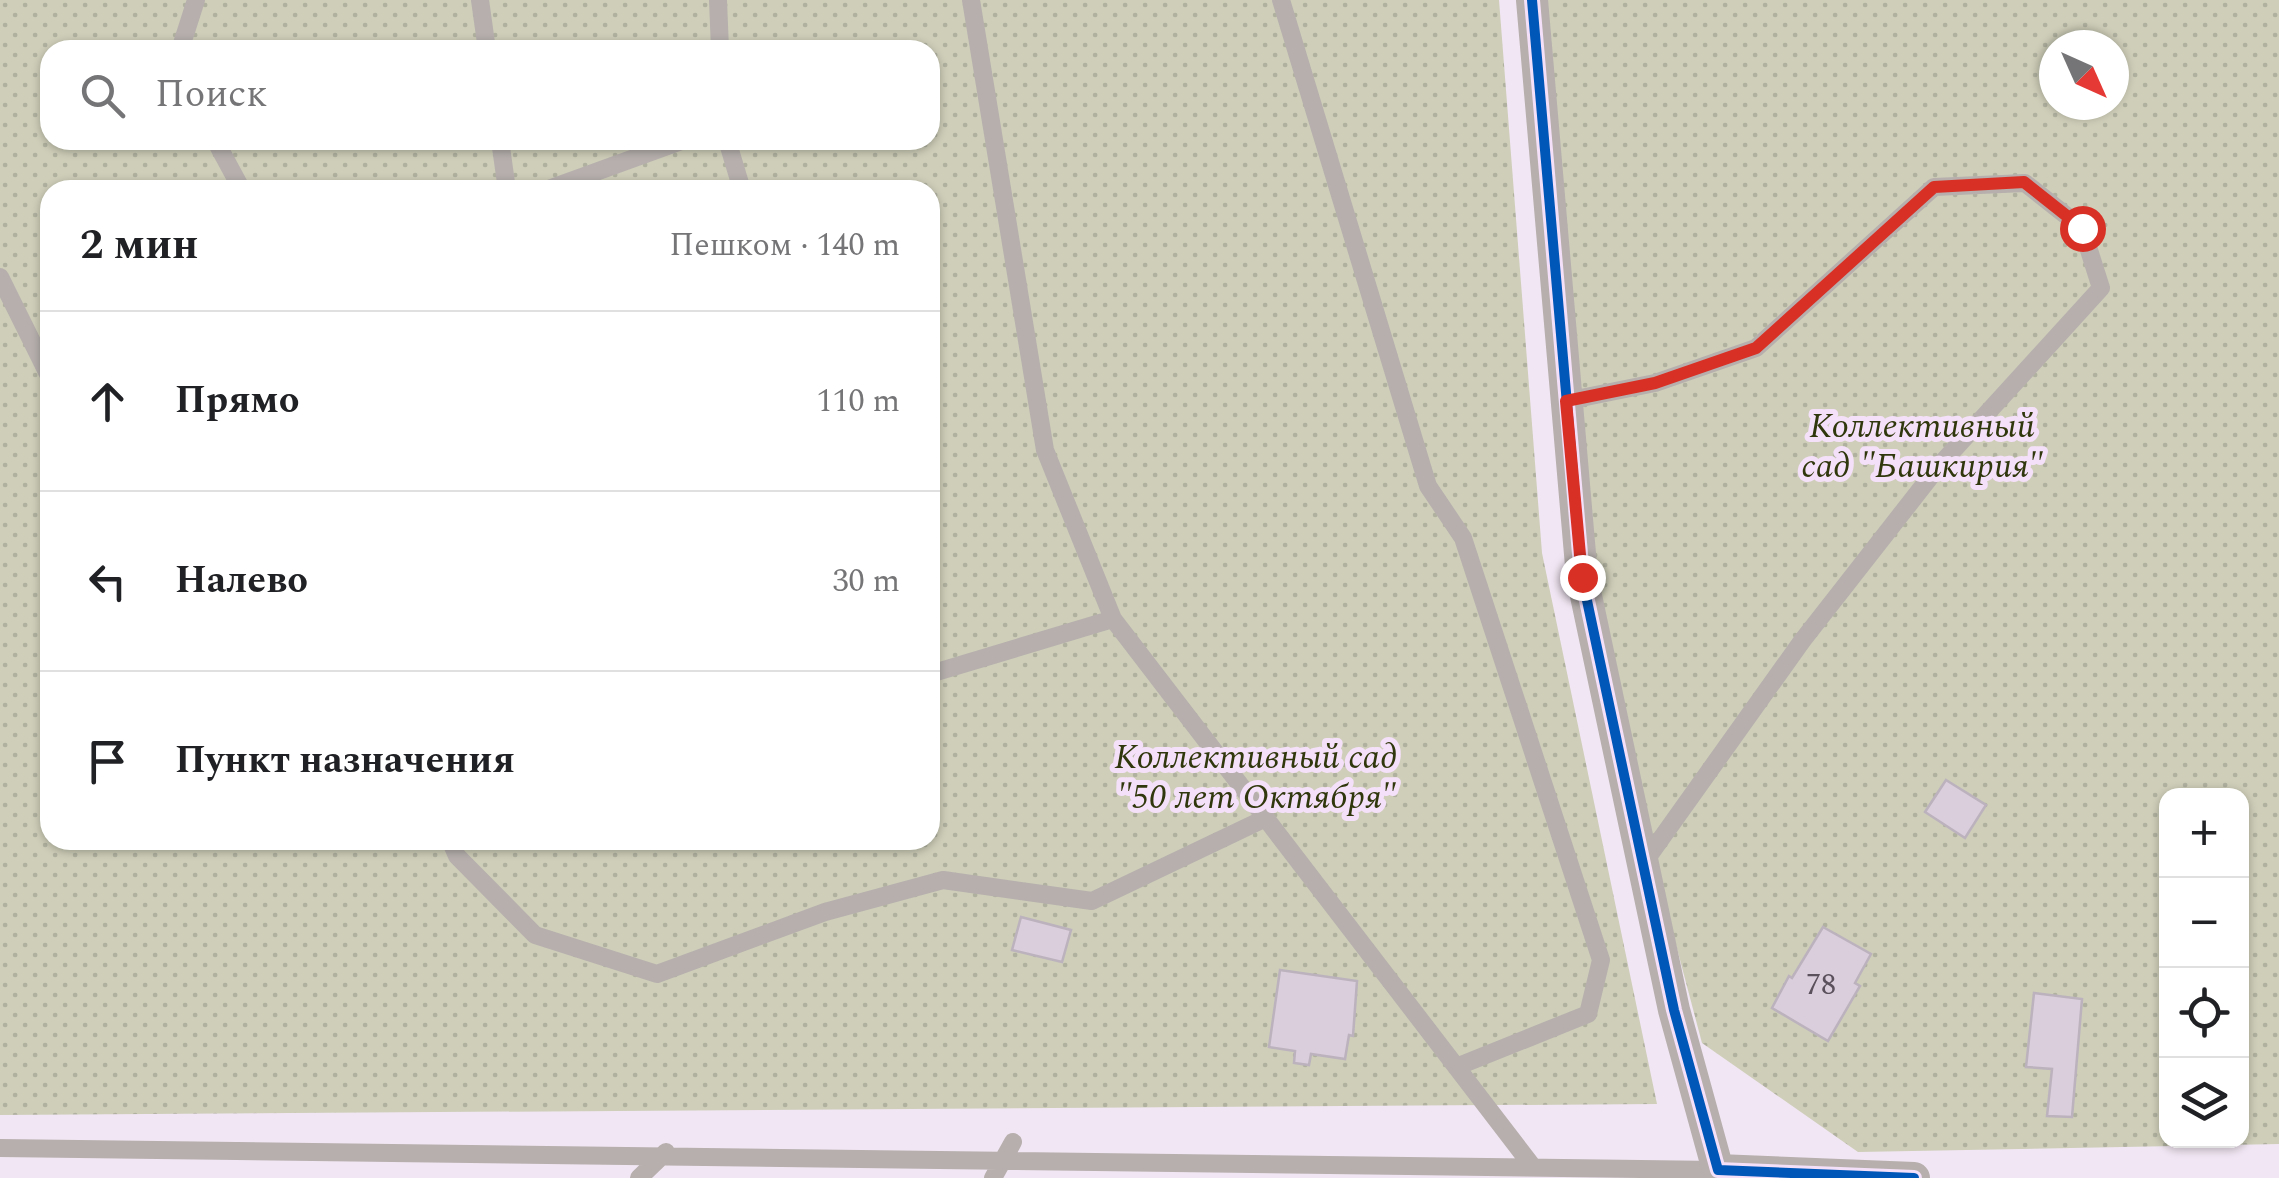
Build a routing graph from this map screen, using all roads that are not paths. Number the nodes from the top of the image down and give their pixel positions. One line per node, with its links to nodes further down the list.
1 (196, 0): 7 (lane)
2 (480, 0): 8 (lane)
3 (718, 0): 9 (lane)
4 (971, 0): 21 (lane)
5 (1282, 0): 26 (lane)
6 (1532, 0): 20 (street)
7 (183, 40)
8 (486, 40)
9 (720, 40)
10 (220, 150): 14 (lane)
11 (501, 150): 15 (lane)
12 (656, 150): 16 (lane)
13 (730, 150): 17 (lane)
14 (236, 180)
15 (506, 180)
16 (574, 180)
17 (739, 180)
18 (0, 276): 19 (lane)
19 (40, 358)
20 (1566, 401): 25 (street); 25 (lane)
21 (1113, 619): 22 (lane); 23 (lane)
22 (940, 671)
23 (1266, 818): 24 (lane); 26 (lane)
24 (454, 850)
25 (1642, 864): 32 (street)
26 (1456, 1068): 31 (lane)
27 (1013, 1142): 30 (lane)
28 (0, 1148): 29 (lane)
29 (666, 1152): 30 (lane); 34 (lane)
30 (1002, 1160): 31 (lane); 35 (lane)
31 (1533, 1167): 32 (lane)
32 (1718, 1170): 33 (street)
33 (1808, 1176): 36 (street)
34 (638, 1178)
35 (993, 1178)
36 (1914, 1178)

